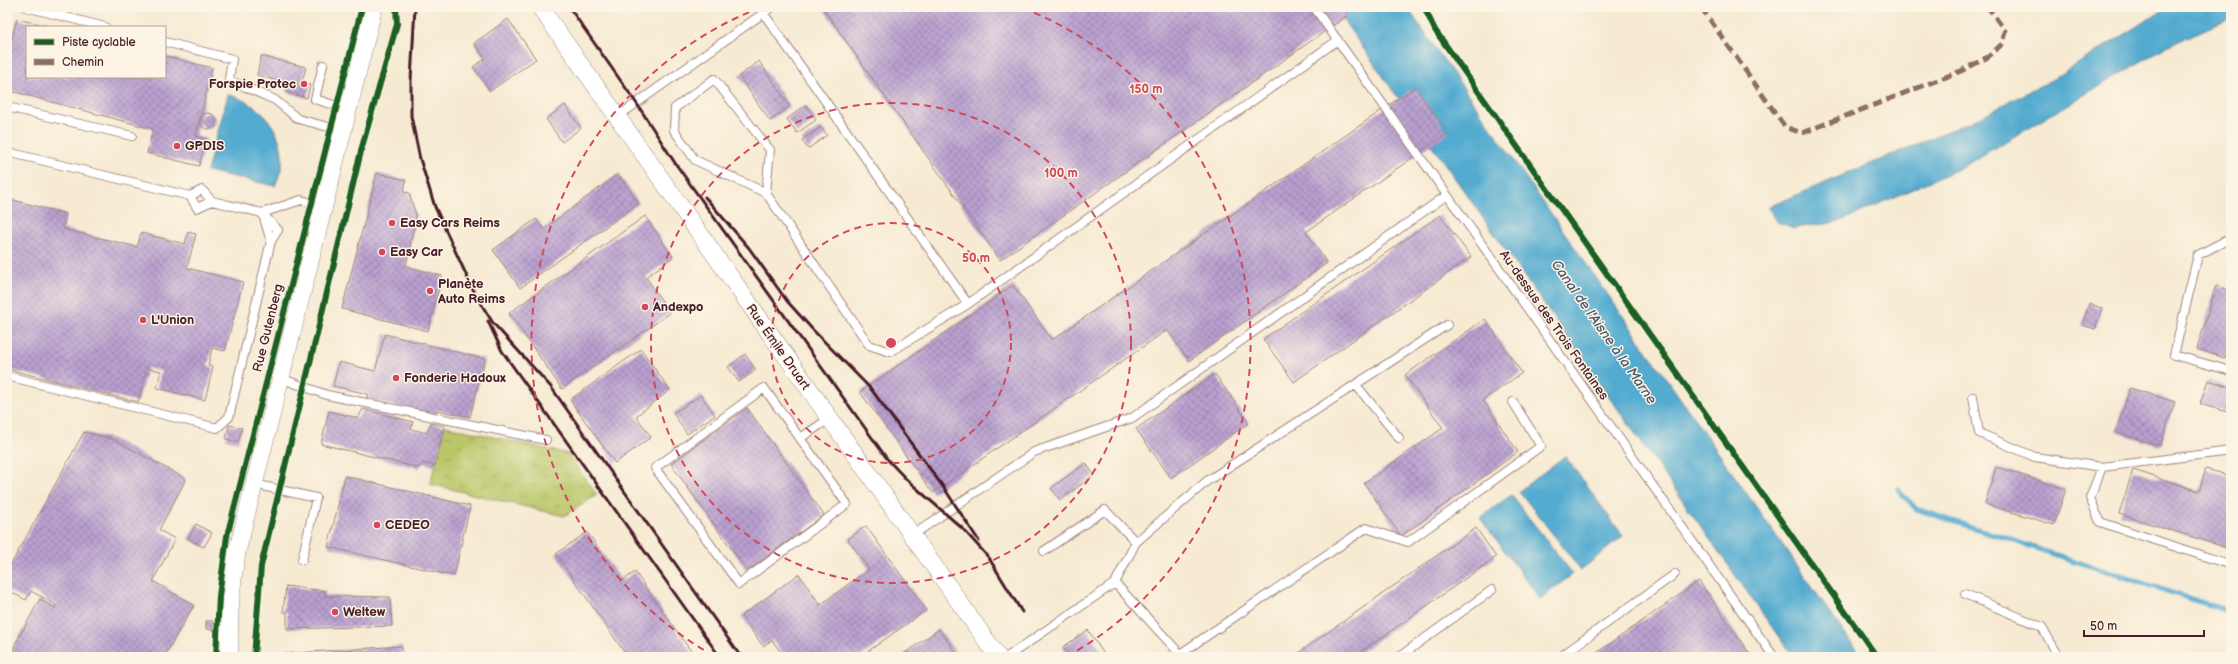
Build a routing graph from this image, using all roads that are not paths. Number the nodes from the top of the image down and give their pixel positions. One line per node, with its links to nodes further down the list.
1 (26, 7): 7 (lane)
2 (374, 7): 12 (street, Rue Gutenberg)
3 (540, 7): 13 (street, Rue Émile Druart)
4 (772, 7): 6 (lane)
5 (1314, 7): 8 (lane, Au-dessus des Trois Fontaines)
6 (761, 10): 13 (lane); 24 (lane)
7 (101, 26)
8 (1338, 40): 18 (lane, Au-dessus des Trois Fontaines); 24 (lane)
9 (166, 42): 14 (lane)
10 (323, 65): 12 (lane)
11 (7, 107): 15 (lane)
12 (349, 110): 14 (street, Rue Gutenberg)
13 (618, 117): 32 (street, Rue Émile Druart)
14 (344, 131): 21 (street, Rue Gutenberg)
15 (132, 136)
16 (7, 152): 19 (lane)
17 (766, 193): 17 (lane); 24 (lane)
18 (1448, 195): 39 (lane); 53 (lane, Au-dessus des Trois Fontaines)
19 (190, 196): 20 (lane); 20 (lane)
20 (212, 201): 22 (lane)
21 (324, 206): 22 (lane); 28 (street, Rue Gutenberg)
22 (262, 213): 27 (lane)
23 (2231, 241): 26 (lane)
24 (968, 304)
25 (1447, 326): 29 (lane)
26 (2231, 372)
27 (7, 376)
28 (280, 378): 35 (lane); 38 (street, Rue Gutenberg)
29 (1356, 385): 34 (lane); 40 (lane)
30 (1973, 398): 37 (lane)
31 (1513, 402): 45 (lane)
32 (829, 419): 33 (lane); 39 (street, Rue Émile Druart)
33 (802, 437): 33 (lane)
34 (1399, 438)
35 (546, 440)
36 (2231, 451): 37 (lane)
37 (2102, 467): 43 (lane)
38 (254, 484): 42 (lane); 48 (street, Rue Gutenberg)
39 (913, 535): 49 (street, Rue Émile Druart)
40 (1136, 542): 41 (lane); 45 (lane)
41 (1044, 551)
42 (302, 560)
43 (2231, 565)
44 (1675, 574): 52 (lane)
45 (1115, 583): 50 (lane)
46 (1492, 590): 51 (lane)
47 (1965, 594): 54 (lane)
48 (230, 657)
49 (998, 657)
50 (1006, 657)
51 (1399, 657)
52 (1560, 657)
53 (1774, 657)
54 (2059, 657)

